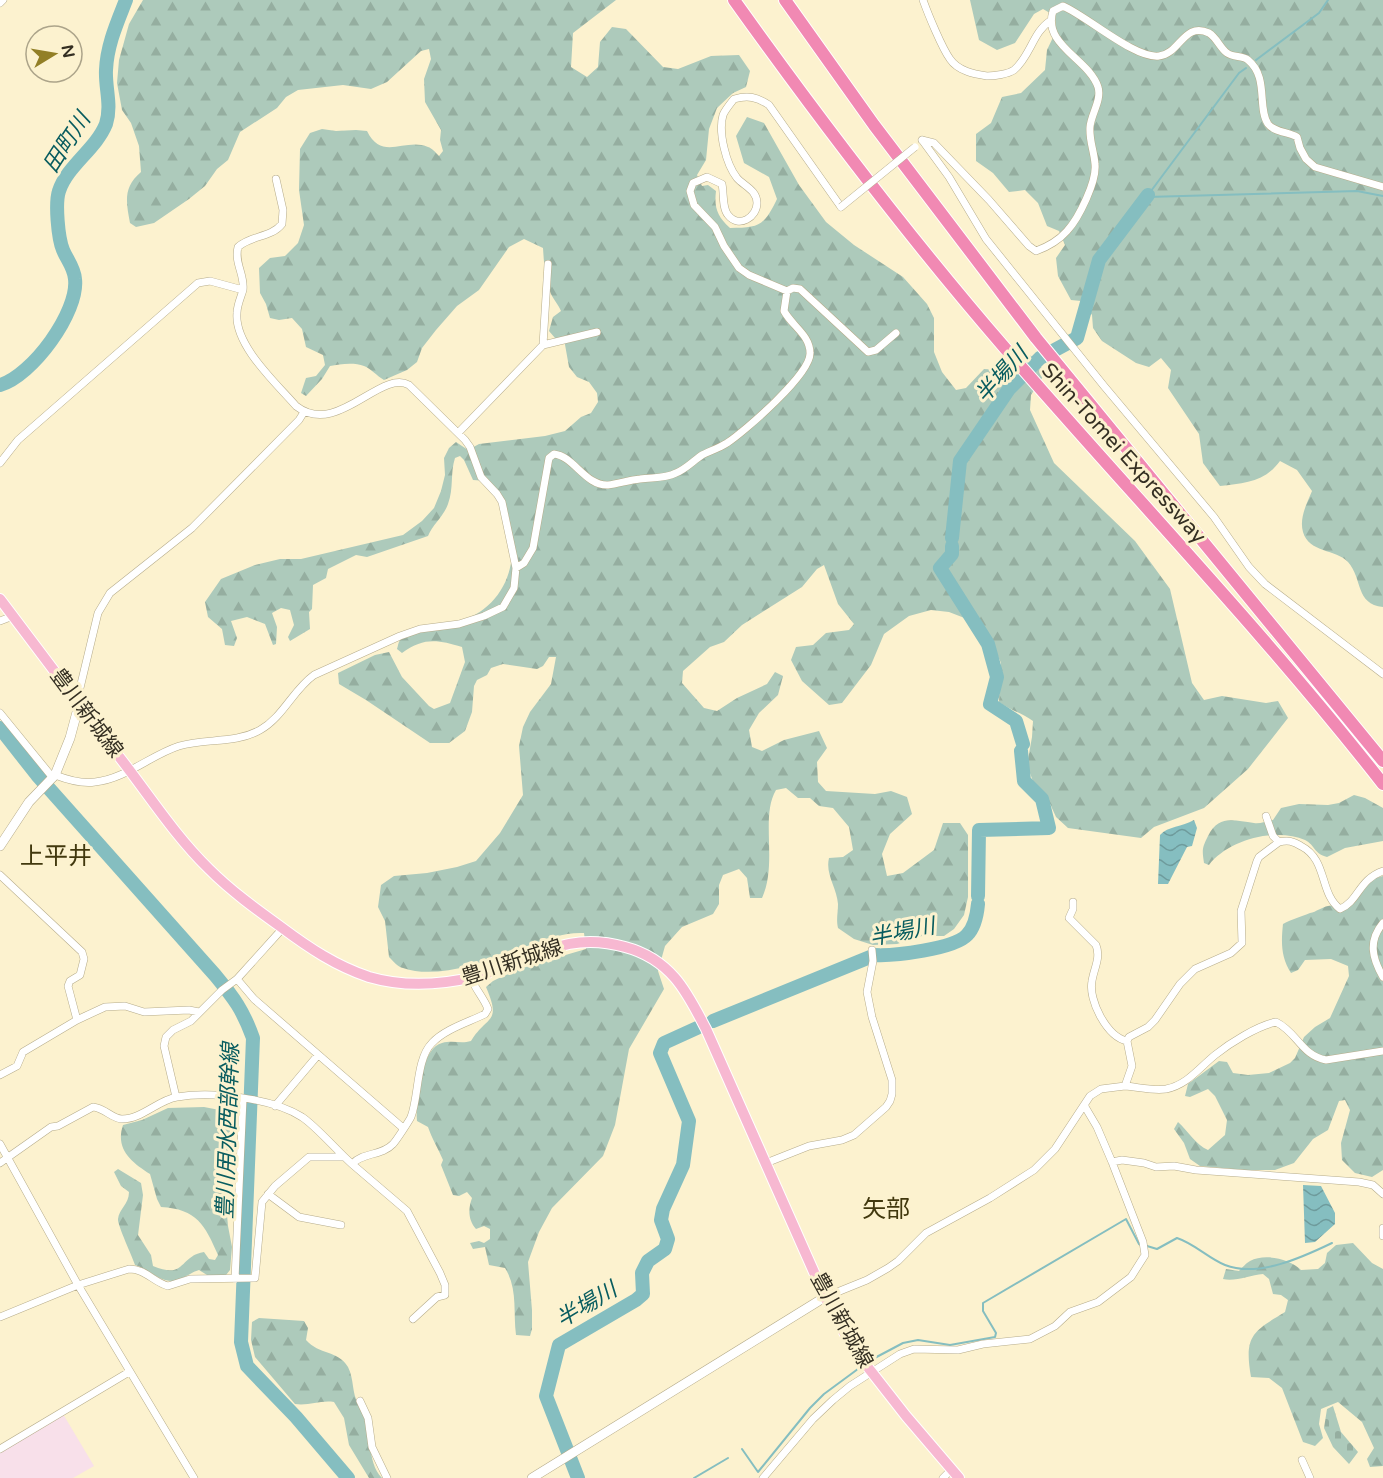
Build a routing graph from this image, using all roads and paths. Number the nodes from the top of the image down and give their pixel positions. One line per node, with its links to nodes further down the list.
1 (734, 0): 27 (highway, Shin-Tomei Expressway)
2 (785, 0): 24 (highway, Shin-Tomei Expressway)
3 (923, 0): 4 (street)
4 (1050, 21): 5 (street); 7 (street)
5 (922, 140): 10 (street, bridge); 21 (street)
6 (276, 179): 9 (street)
7 (1383, 187)
8 (548, 264): 13 (street)
9 (243, 290): 14 (street); 16 (street)
10 (787, 291): 12 (street); 17 (street)
11 (597, 332): 13 (street)
12 (896, 333)
13 (543, 345): 15 (street)
14 (303, 412): 15 (street); 22 (street)
15 (458, 433): 17 (street)
16 (0, 463)
17 (516, 568): 25 (street)
18 (0, 599): 19 (main road, 豊川新城線)
19 (13, 616): 20 (street); 22 (main road, 豊川新城線)
20 (0, 621)
21 (1383, 674)
22 (78, 702): 25 (main road, 豊川新城線); 26 (street)
23 (0, 713): 26 (street)
24 (1383, 760)
25 (129, 770): 26 (street); 35 (main road, 豊川新城線)
26 (53, 778): 30 (street)
27 (1383, 784)
28 (1266, 816): 29 (street)
29 (1279, 842): 31 (street); 42 (street)
30 (0, 846)
31 (1383, 871)
32 (0, 875): 41 (street)
33 (1073, 902): 42 (street)
34 (1383, 922): 37 (street)
35 (283, 928): 38 (main road, 豊川新城線); 39 (street)
36 (872, 950): 57 (street)
37 (1383, 977)
38 (471, 978): 51 (street); 57 (main road, 豊川新城線)
39 (234, 981): 40 (street); 44 (street)
40 (199, 1012): 41 (street); 47 (street)
41 (78, 1020): 45 (street)
42 (1127, 1041): 46 (street)
43 (1383, 1051): 46 (street)
44 (318, 1055): 50 (street); 51 (street)
45 (0, 1076)
46 (1125, 1086): 49 (street)
47 (176, 1097): 48 (street); 53 (street)
48 (245, 1099): 50 (street); 64 (street)
49 (1084, 1105): 55 (street); 66 (street)
50 (275, 1106): 54 (street)
51 (403, 1128): 58 (street)
52 (0, 1144): 53 (street)
53 (8, 1157): 56 (street); 65 (street)
54 (344, 1157): 58 (street); 59 (street)
55 (1112, 1162): 60 (street); 70 (street)
56 (0, 1163)
57 (765, 1163): 66 (main road, 豊川新城線)
58 (352, 1164): 68 (street)
59 (268, 1194): 61 (street); 64 (street)
60 (1383, 1194)
61 (341, 1225)
62 (1383, 1228): 63 (street)
63 (1383, 1236)
64 (237, 1279): 65 (street)
65 (78, 1285): 67 (street); 69 (street)
66 (825, 1297): 70 (main road, 豊川新城線); 77 (street)
67 (0, 1317)
68 (413, 1319)
69 (129, 1372): 72 (street); 75 (street)
70 (871, 1372): 74 (main road, 豊川新城線); 78 (street)
71 (360, 1401): 76 (street)
72 (0, 1449)
73 (1302, 1460): 79 (street)
74 (951, 1475)
75 (194, 1478)
76 (387, 1478)
77 (532, 1478)
78 (763, 1478)
79 (1310, 1478)

